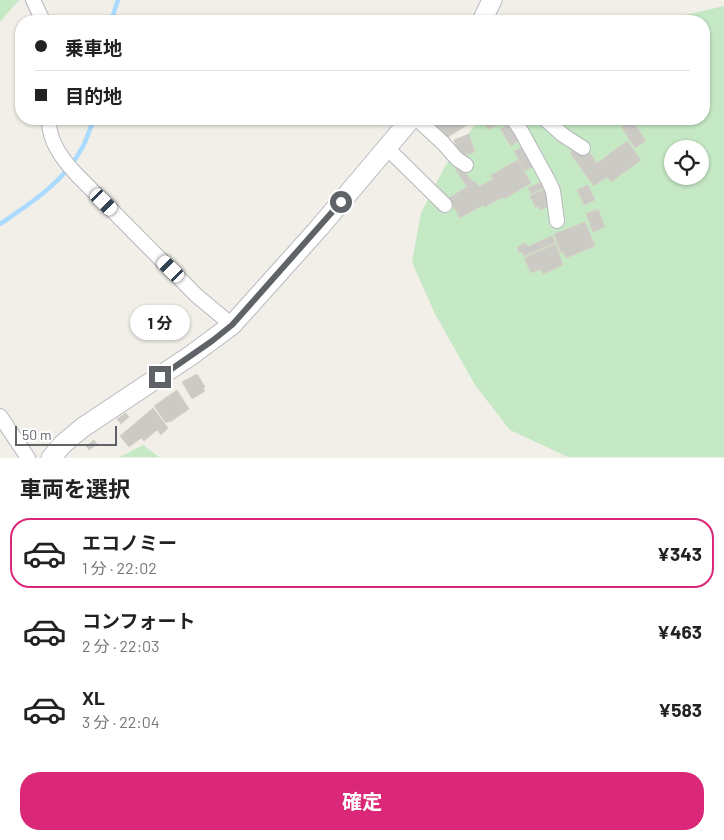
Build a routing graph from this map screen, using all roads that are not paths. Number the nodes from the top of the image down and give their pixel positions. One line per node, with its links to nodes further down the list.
1 (33, 0): 3 (street)
2 (492, 0): 4 (street)
3 (40, 15)
4 (485, 15)
5 (48, 125): 15 (street)
6 (406, 125): 10 (street)
7 (424, 125): 12 (street)
8 (517, 125): 14 (street)
9 (551, 125): 11 (street)
10 (387, 148): 13 (street); 15 (street)
11 (583, 148)
12 (466, 165)
13 (445, 205)
14 (557, 221)
15 (232, 325): 18 (street)
16 (0, 416): 17 (street)
17 (28, 458)
18 (51, 458)

